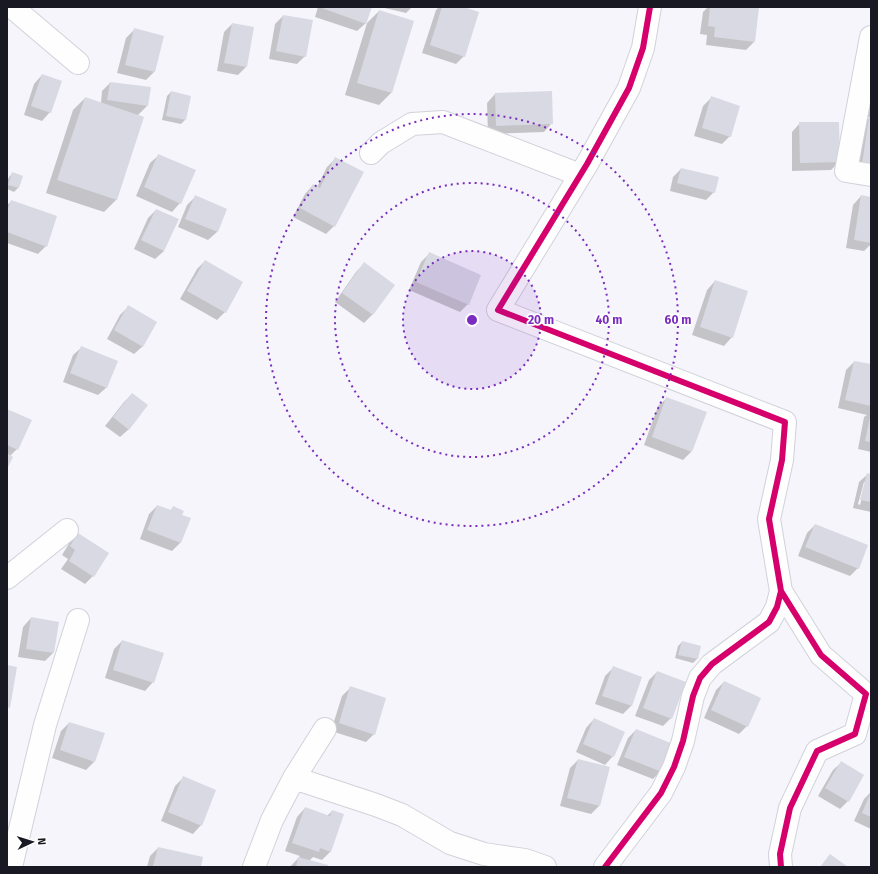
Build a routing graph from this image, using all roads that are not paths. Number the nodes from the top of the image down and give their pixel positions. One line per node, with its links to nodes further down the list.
1 (12, 7): 4 (street)
2 (650, 7): 6 (street)
3 (871, 37): 7 (street)
4 (78, 63)
5 (370, 153): 6 (street)
6 (580, 175): 10 (street)
7 (871, 176)
8 (67, 530): 9 (street)
9 (7, 577)
10 (781, 591): 12 (street); 18 (street)
11 (78, 620): 15 (street)
12 (869, 696): 19 (street)
13 (325, 729): 14 (street)
14 (294, 778): 16 (street); 17 (street)
15 (11, 867)
16 (254, 867)
17 (545, 867)
18 (605, 867)
19 (781, 867)

